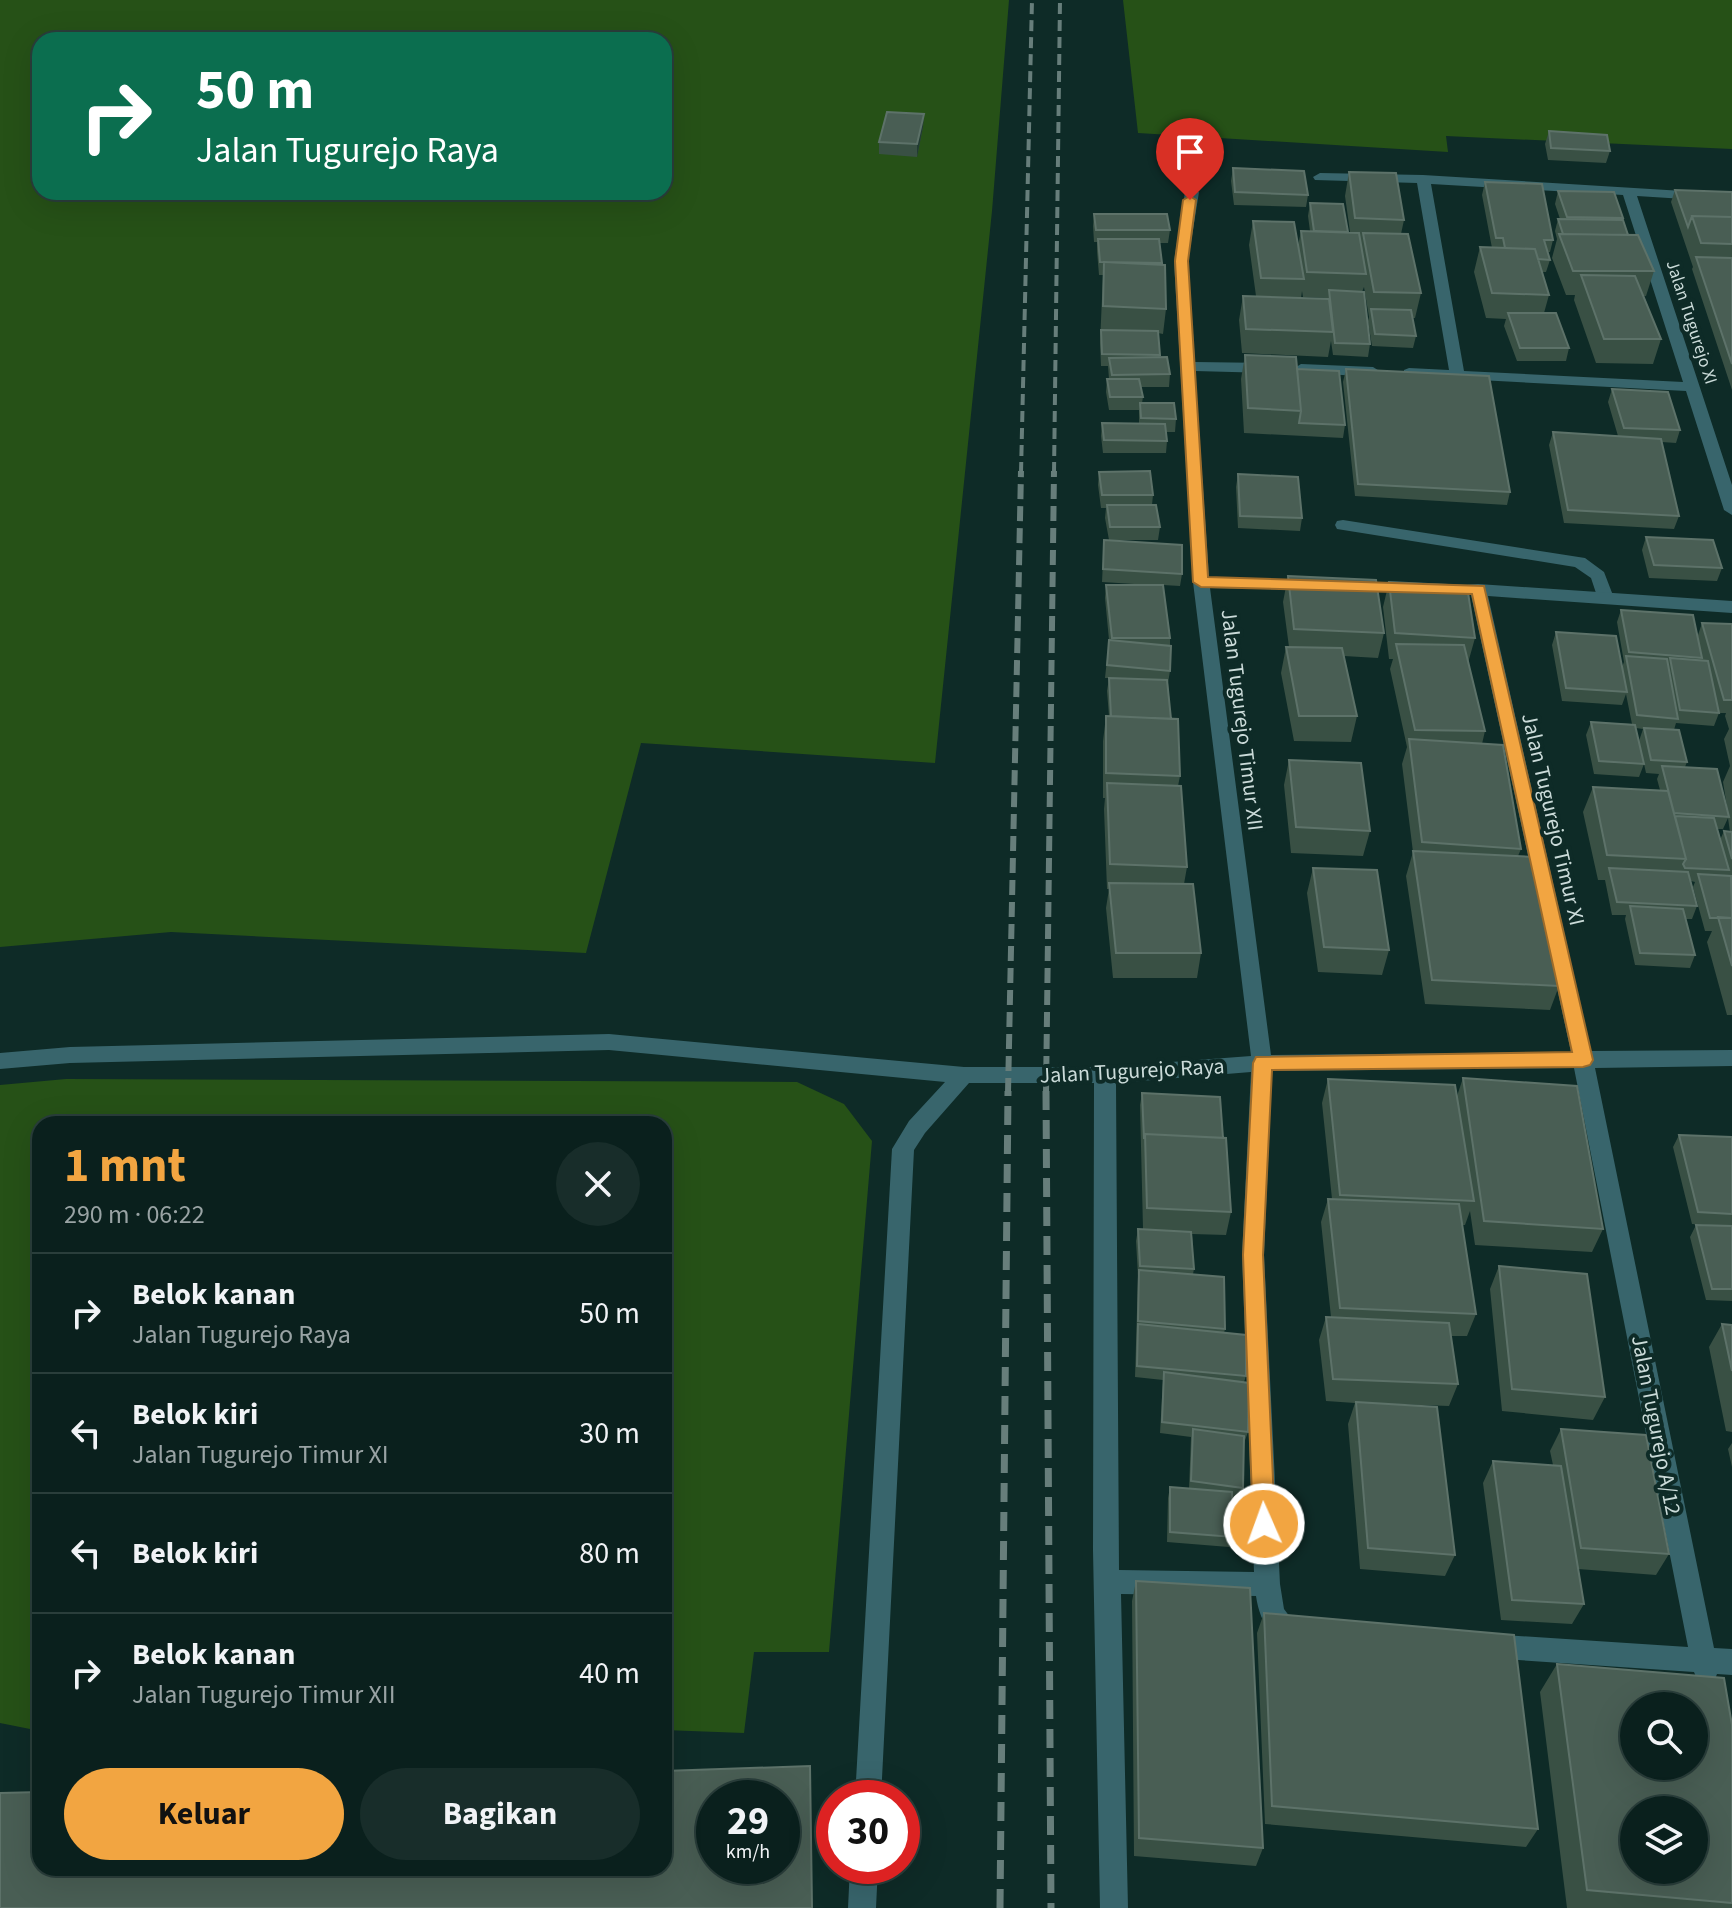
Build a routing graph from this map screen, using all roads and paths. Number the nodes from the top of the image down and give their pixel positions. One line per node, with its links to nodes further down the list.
1 (1320, 177): 2 (street)
2 (1423, 179): 4 (street); 7 (street)
3 (1192, 192): 6 (street, Jalan Tugurejo Timur XII)
4 (1629, 192): 5 (street); 8 (street, Jalan Tugurejo XI)
5 (1732, 198)
6 (1186, 366): 7 (street); 11 (street, Jalan Tugurejo Timur XII)
7 (1457, 375): 8 (street)
8 (1692, 387): 9 (street, Jalan Tugurejo XI)
9 (1732, 510)
10 (1343, 525): 15 (street)
11 (1201, 582): 12 (street); 20 (street, Jalan Tugurejo Timur XII)
12 (1324, 585)
13 (1448, 589): 14 (street)
14 (1478, 589): 15 (street); 18 (street, Jalan Tugurejo Timur XI)
15 (1605, 598): 16 (street)
16 (1732, 607)
17 (1732, 1058): 18 (street, Jalan Tugurejo Raya)
18 (1583, 1060): 20 (street, Jalan Tugurejo Raya); 27 (street, Jalan Tugurejo A/12)
19 (0, 1061): 21 (street, Jalan Tugurejo Raya)
20 (1262, 1063): 22 (street, Jalan Tugurejo Raya); 24 (street, Jalan Tugurejo Timur XII)
21 (964, 1075): 22 (street, Jalan Tugurejo Raya); 30 (street)
22 (1105, 1075): 23 (street)
23 (1108, 1582): 24 (street); 33 (street)
24 (1267, 1584): 25 (street, Jalan Tugurejo Timur XII)
25 (1298, 1634)
26 (1465, 1645): 27 (street)
27 (1704, 1660): 28 (street); 29 (street, Jalan Tugurejo A/12)
28 (1732, 1662)
29 (1710, 1689)
30 (869, 1780)
31 (863, 1884): 32 (street)
32 (862, 1908)
33 (1114, 1908)

